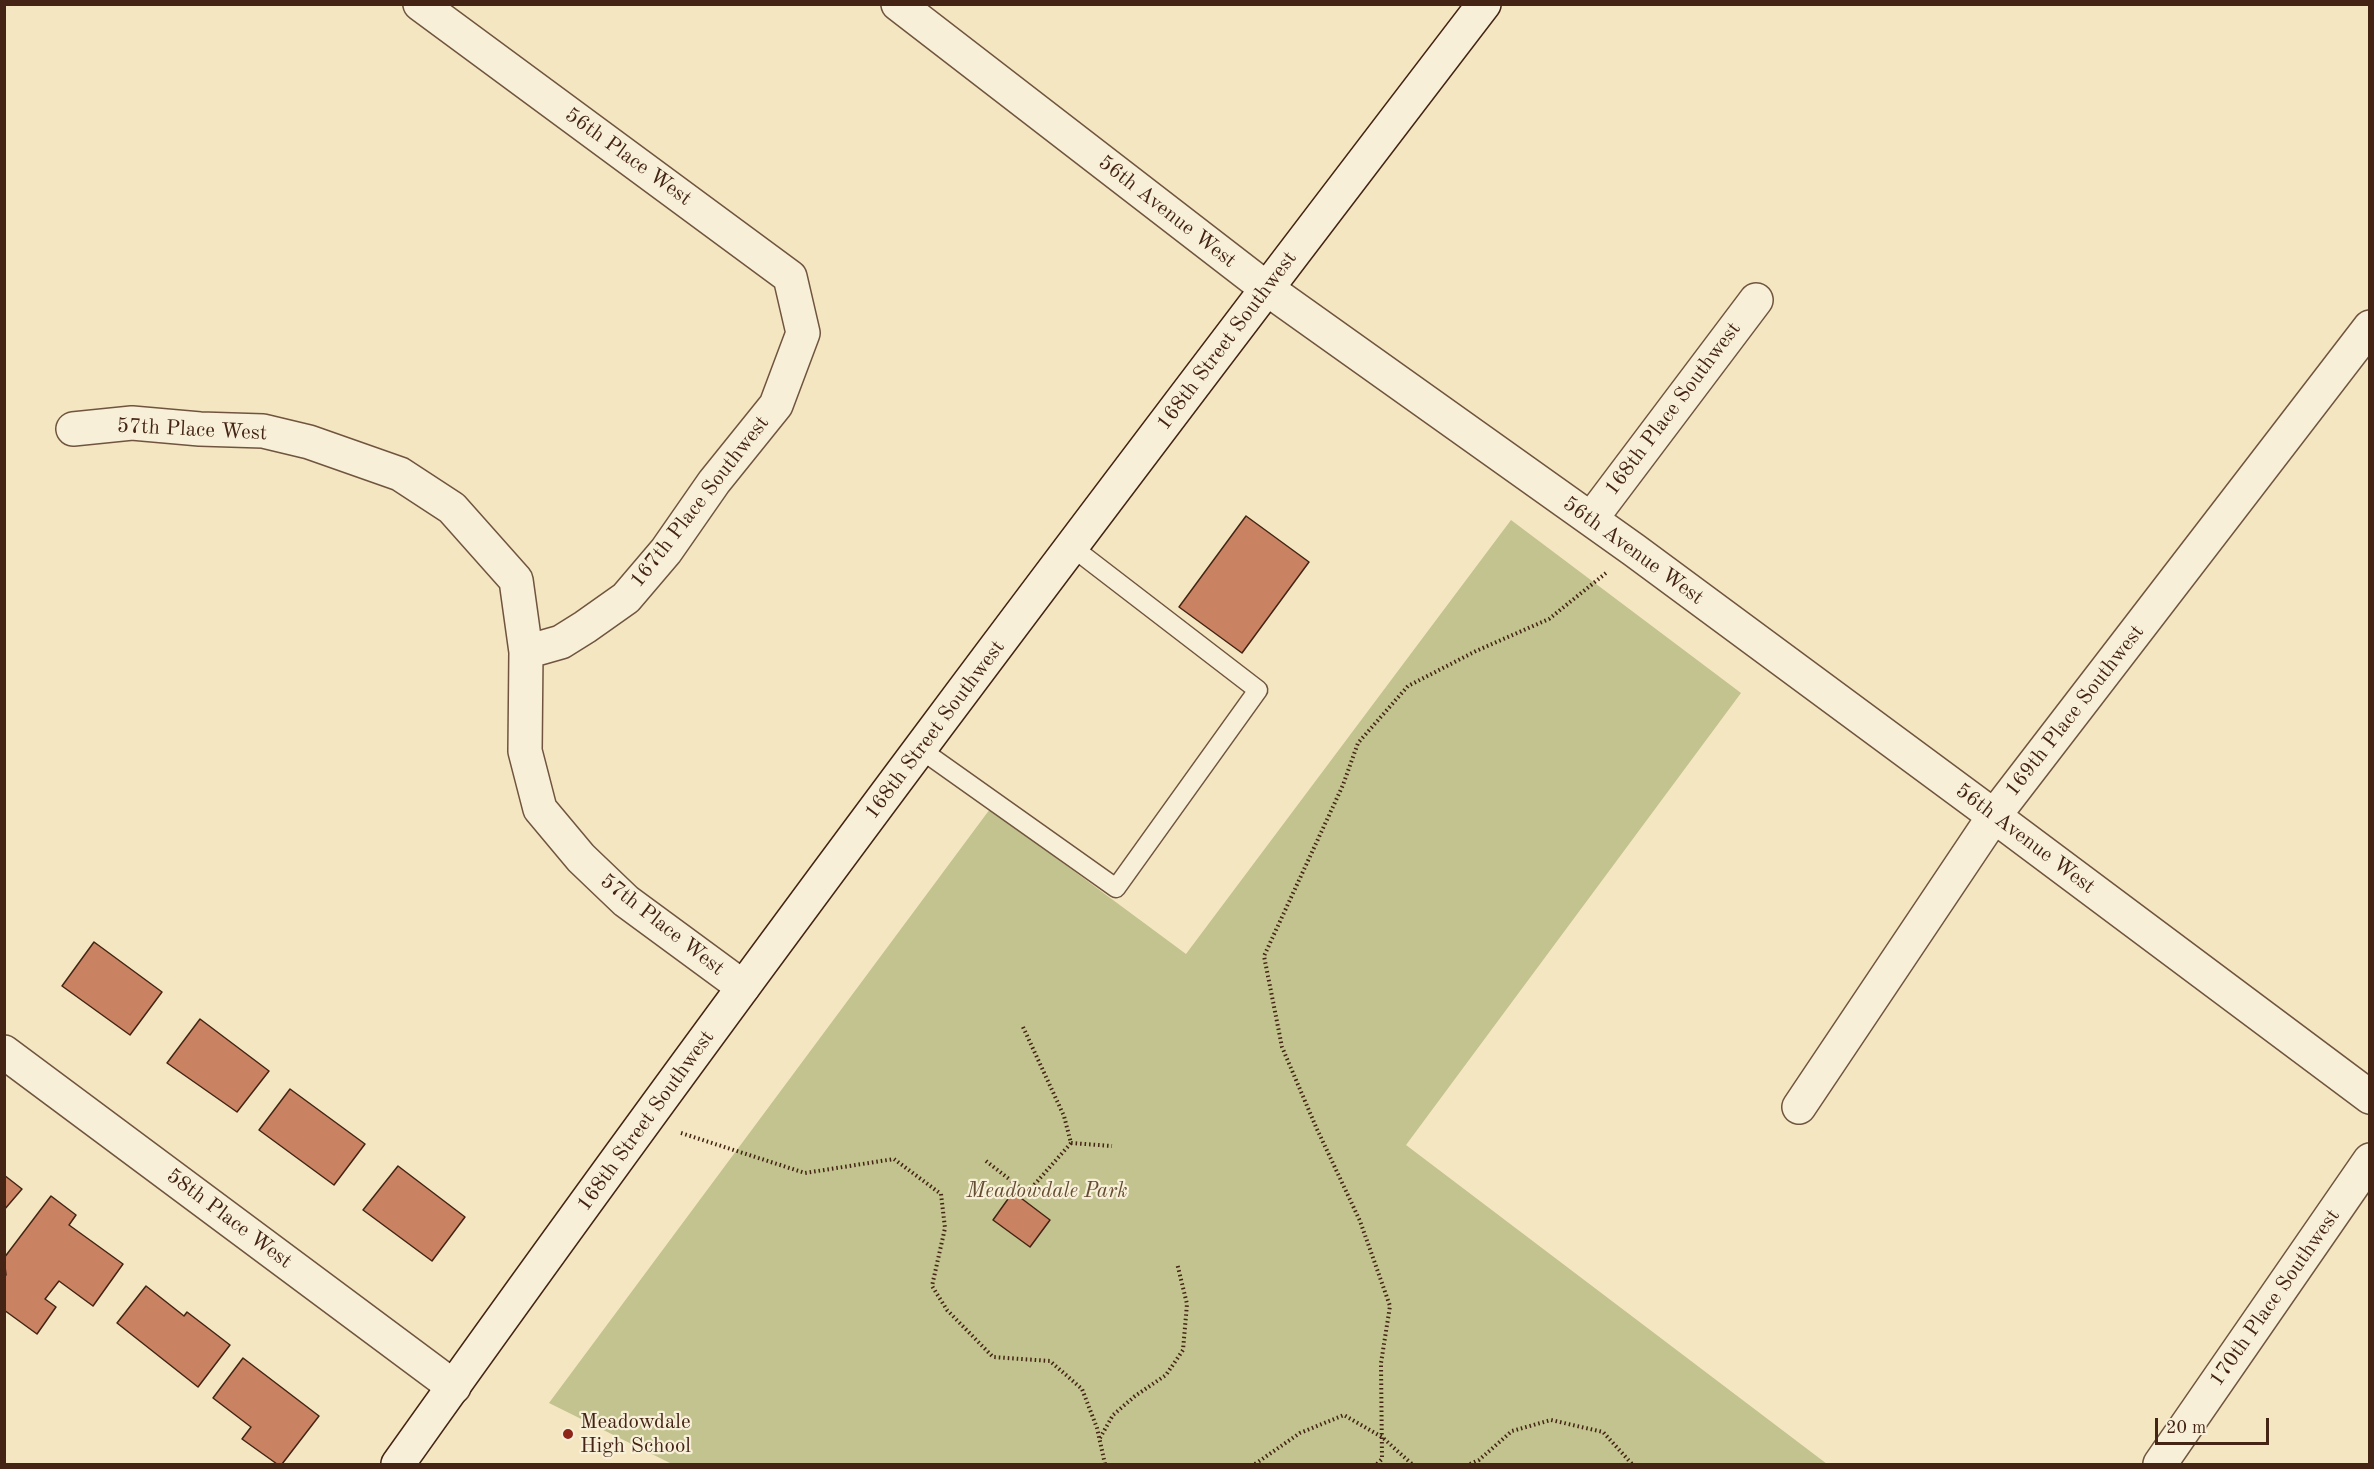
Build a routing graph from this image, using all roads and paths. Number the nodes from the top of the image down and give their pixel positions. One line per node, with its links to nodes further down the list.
1 (420, 4): 7 (street, 56th Place West)
2 (898, 4): 4 (street, 56th Avenue West)
3 (1484, 4): 4 (street, 168th Street Southwest)
4 (1266, 288): 9 (street, 56th Avenue West); 10 (street, 168th Street Southwest)
5 (1756, 300): 9 (street, 168th Place Southwest)
6 (2370, 327): 14 (street, 169th Place Southwest)
7 (803, 333): 12 (street, 167th Place Southwest)
8 (73, 429): 12 (street, 57th Place West)
9 (1591, 519): 11 (street, 56th Avenue West)
10 (1072, 547): 13 (street, 168th Street Southwest); 13 (lane)
11 (1634, 550): 14 (street, 56th Avenue West); 27 (path)
12 (526, 652): 15 (street, 57th Place West)
13 (920, 749): 15 (street, 168th Street Southwest)
14 (1994, 816): 18 (street, 56th Avenue West); 19 (street, 169th Place Southwest)
15 (743, 987): 20 (street, 168th Street Southwest)
16 (1023, 1027): 21 (path)
17 (4, 1052): 26 (street, 58th Place West)
18 (2370, 1097)
19 (1799, 1107)
20 (646, 1121): 26 (street, 168th Street Southwest); 28 (path)
21 (1071, 1143): 22 (path); 24 (path)
22 (1112, 1146)
23 (2370, 1160): 36 (street, 170th Place Southwest)
24 (986, 1161)
25 (1177, 1263): 28 (path)
26 (454, 1387): 29 (street, 168th Street Southwest)
27 (1382, 1437): 31 (path); 32 (path); 33 (path)
28 (1100, 1439): 30 (path)
29 (399, 1464)
30 (1105, 1464)
31 (1255, 1464)
32 (1377, 1464)
33 (1412, 1464)
34 (1470, 1464): 35 (path)
35 (1632, 1464)
36 (2160, 1464)

